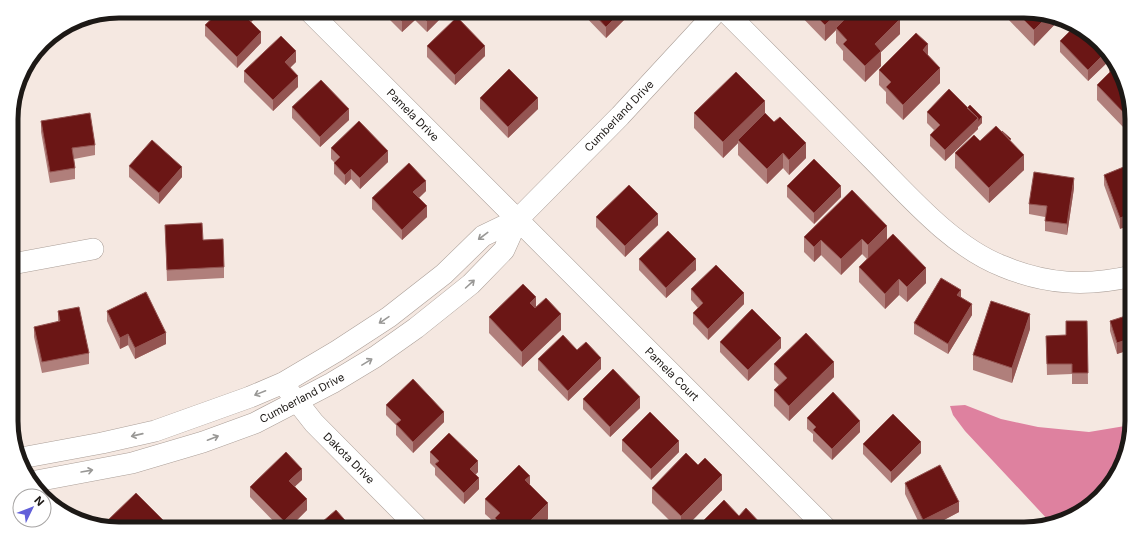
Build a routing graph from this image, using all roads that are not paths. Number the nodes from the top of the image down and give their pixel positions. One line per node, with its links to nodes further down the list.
1 (316, 18): 4 (street, Pamela Drive)
2 (711, 18): 4 (street, Cumberland Drive)
3 (732, 18): 7 (street)
4 (518, 219): 8 (street, Cumberland Drive, one-way to 8); 9 (street, Cumberland Drive, one-way to 4); 13 (street, Pamela Court)
5 (93, 249): 6 (street)
6 (18, 263)
7 (1125, 277)
8 (283, 383): 9 (street, Dakota Drive); 10 (street, Cumberland Drive, one-way to 10)
9 (296, 402): 11 (street, Cumberland Drive, one-way to 9); 12 (street, Dakota Drive)
10 (25, 457)
11 (38, 481)
12 (412, 522)
13 (820, 522)

